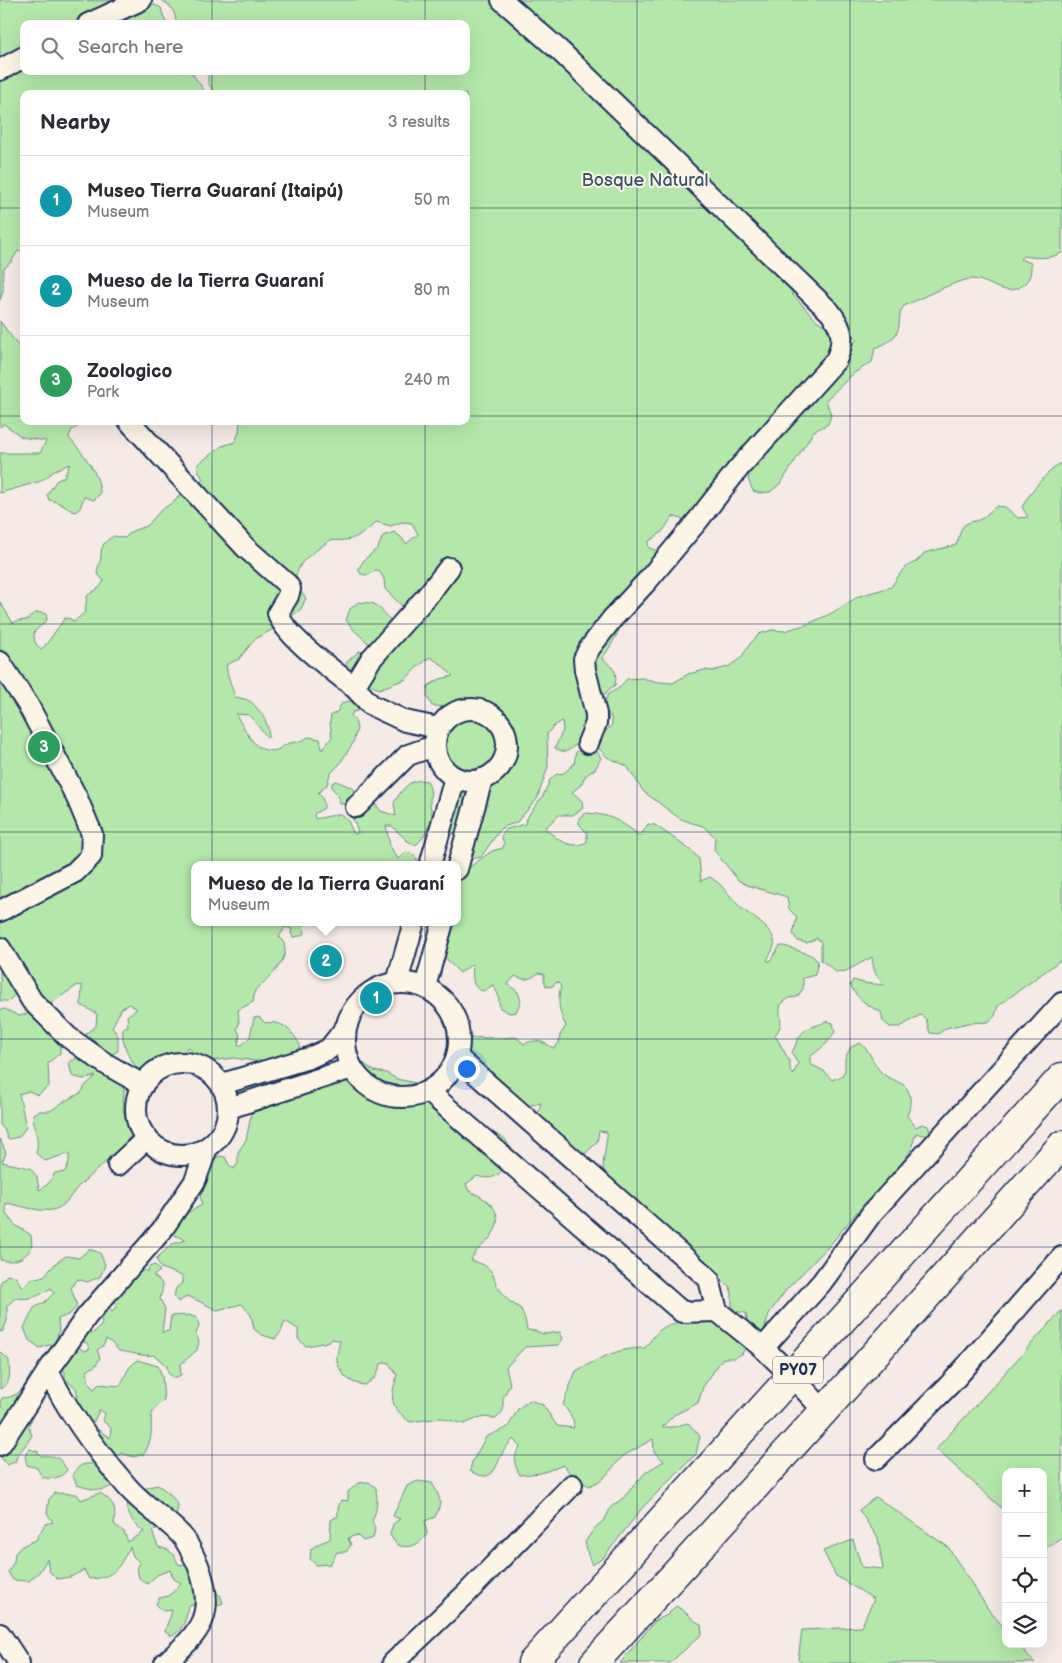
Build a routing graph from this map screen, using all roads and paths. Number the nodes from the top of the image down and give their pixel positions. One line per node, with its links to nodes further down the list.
1 (141, 0): 3 (lane)
2 (502, 0): 11 (lane)
3 (97, 20)
4 (20, 58): 5 (lane)
5 (0, 70)
6 (133, 425): 9 (lane)
7 (449, 568): 9 (lane)
8 (0, 662): 18 (lane)
9 (354, 687): 10 (lane)
10 (438, 728): 12 (lane); 14 (lane)
11 (588, 743)
12 (435, 750): 13 (lane); 15 (lane)
13 (455, 778): 14 (lane); 16 (lane)
14 (482, 779): 17 (lane)
15 (356, 807)
16 (431, 861)
17 (459, 861)
18 (0, 911)
19 (413, 926): 22 (lane)
20 (442, 926): 23 (lane)
21 (0, 948): 30 (lane)
22 (397, 982): 23 (lane); 25 (lane)
23 (425, 987): 26 (lane)
24 (1062, 1003): 39 (lane)
25 (346, 1027): 27 (lane); 29 (lane)
26 (457, 1056): 31 (lane); 38 (lane)
27 (352, 1068): 31 (lane); 32 (lane)
28 (1062, 1077): 41 (highway, PY07)
29 (222, 1084): 30 (lane); 32 (lane)
30 (142, 1085): 33 (lane)
31 (428, 1091): 38 (lane)
32 (229, 1108): 35 (lane)
33 (147, 1138): 35 (lane); 36 (lane)
34 (1062, 1145): 42 (highway, PY07)
35 (206, 1148): 40 (lane)
36 (118, 1165)
37 (1062, 1257): 44 (lane)
38 (716, 1311): 39 (lane)
39 (762, 1348): 41 (lane)
40 (48, 1371): 43 (lane); 48 (lane)
41 (792, 1376): 42 (lane); 50 (highway, PY07)
42 (824, 1411): 51 (highway, PY07)
43 (0, 1445)
44 (876, 1459)
45 (572, 1485): 49 (lane)
46 (0, 1634): 47 (lane)
47 (19, 1663)
48 (165, 1663)
49 (393, 1663)
50 (532, 1663)
51 (594, 1663)

